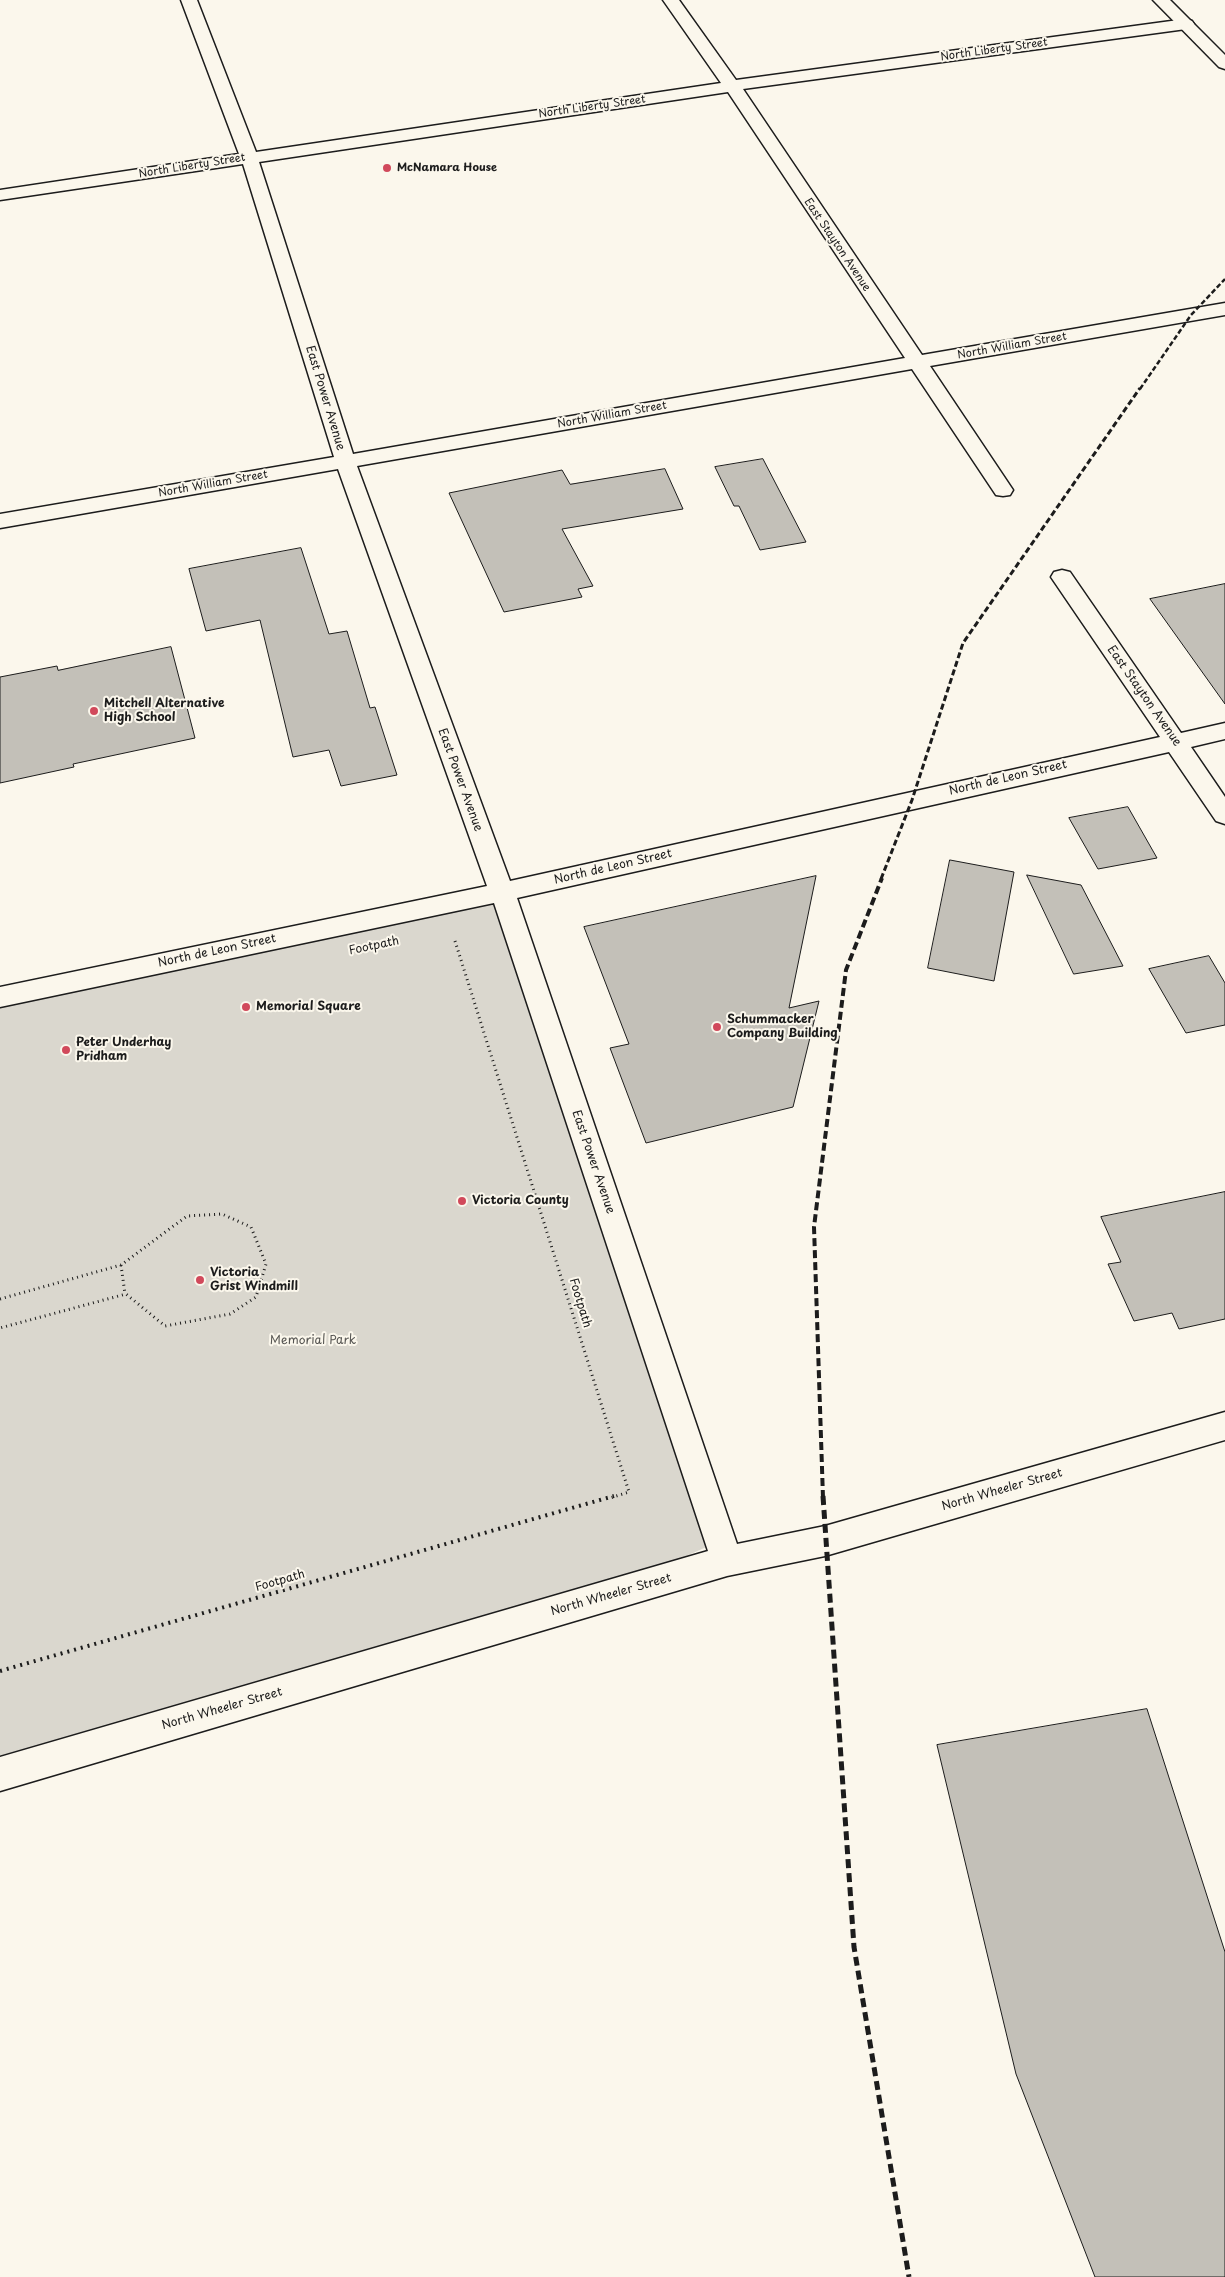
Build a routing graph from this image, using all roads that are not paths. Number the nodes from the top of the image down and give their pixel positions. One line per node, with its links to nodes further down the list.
1 (189, 0): 7 (street, East Power Avenue)
2 (671, 0): 6 (street, East Stayton Avenue)
3 (1161, 0): 4 (street)
4 (1186, 24): 5 (street); 6 (street, North Liberty Street)
5 (1225, 64)
6 (732, 86): 7 (street, North Liberty Street); 10 (street, East Stayton Avenue)
7 (249, 157): 8 (street, North Liberty Street); 11 (street, East Power Avenue)
8 (0, 195)
9 (1225, 309): 10 (street, North William Street)
10 (915, 362): 11 (street, North William Street); 12 (street, East Stayton Avenue)
11 (345, 461): 13 (street, North William Street); 18 (street, East Power Avenue)
12 (1003, 490)
13 (0, 521)
14 (1062, 577): 16 (street, East Stayton Avenue)
15 (1225, 731): 16 (street, North de Leon Street)
16 (1175, 741): 17 (street, East Stayton Avenue); 18 (street, North de Leon Street)
17 (1225, 815)
18 (501, 892): 19 (street, North de Leon Street); 21 (street, East Power Avenue)
19 (0, 997)
20 (1225, 1426): 21 (street, North Wheeler Street)
21 (727, 1562): 22 (street, North Wheeler Street)
22 (0, 1774)

